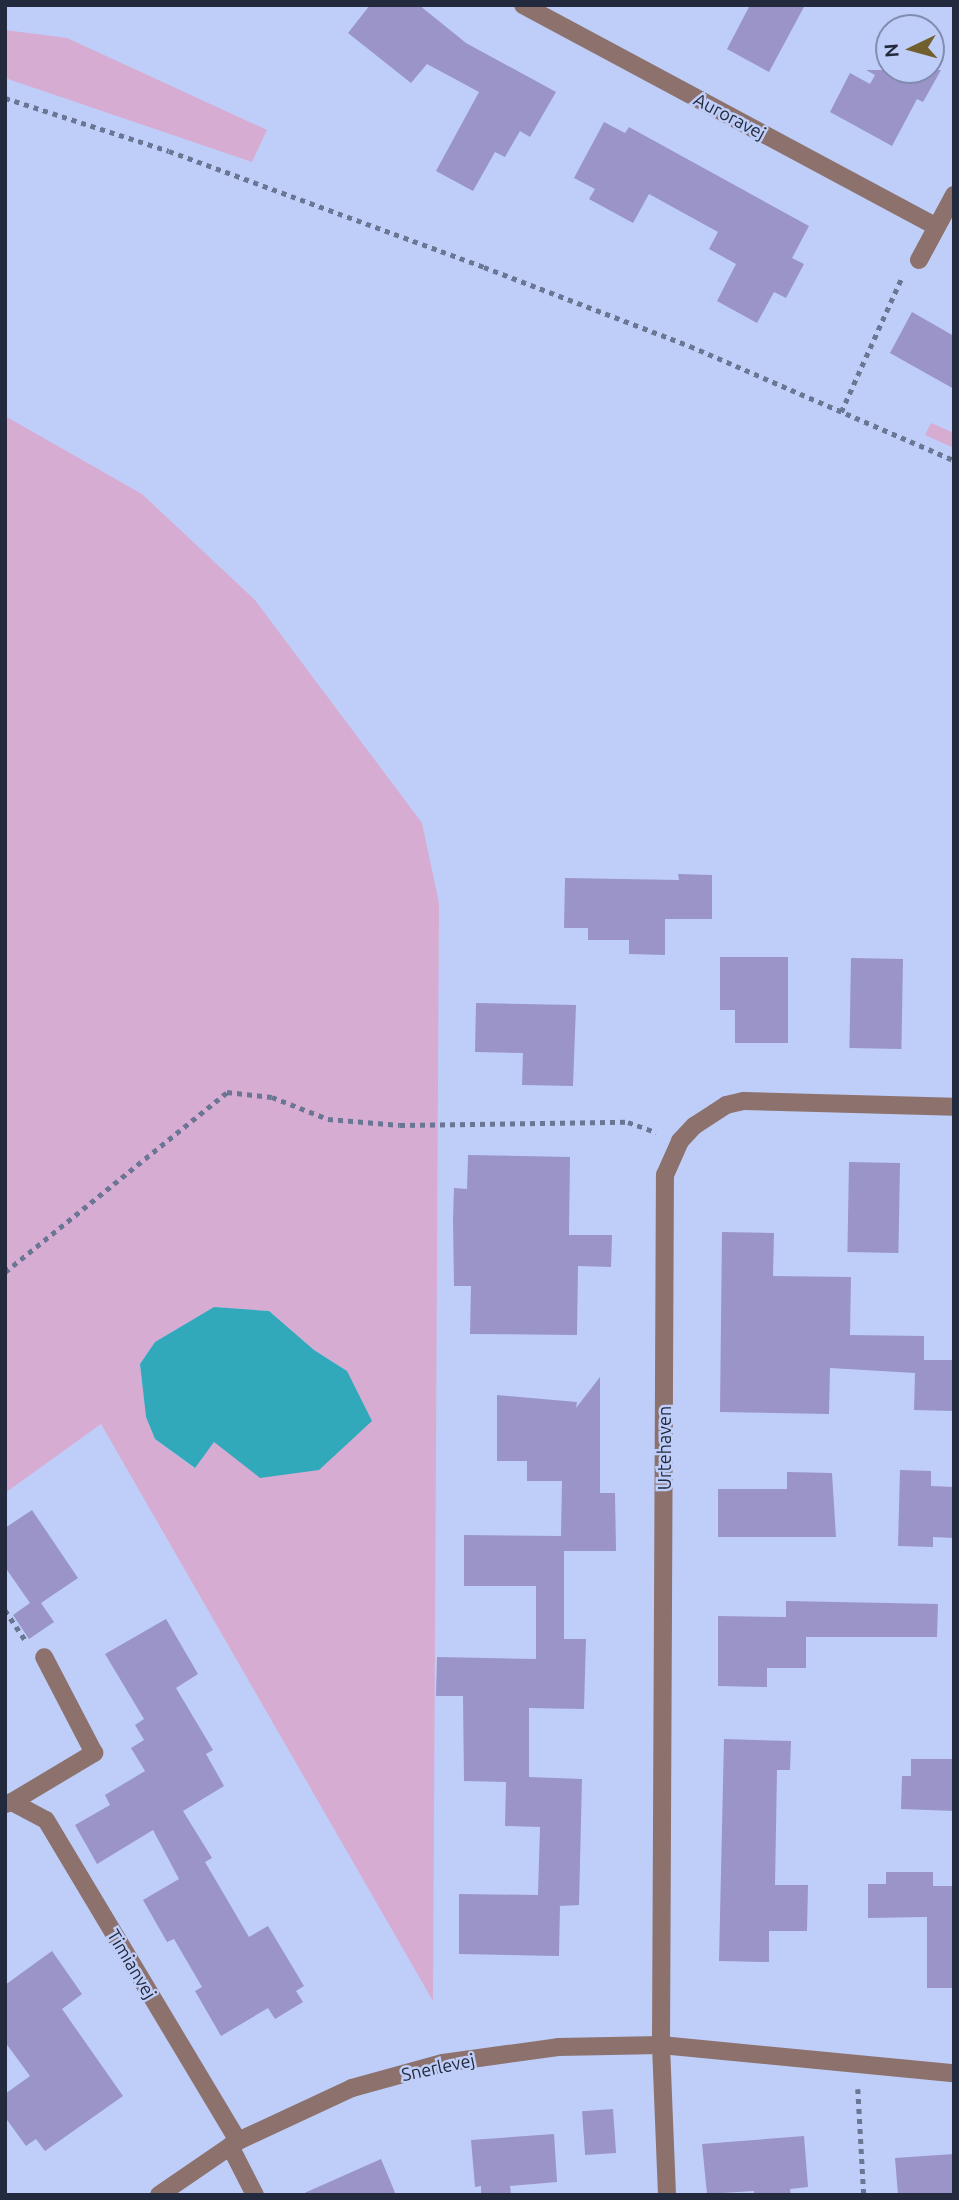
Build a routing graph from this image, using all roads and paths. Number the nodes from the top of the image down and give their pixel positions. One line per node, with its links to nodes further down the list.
1 (523, 5): 4 (street, Auroravej)
2 (5, 98): 6 (path)
3 (954, 195): 4 (street)
4 (936, 226): 5 (street)
5 (919, 260): 6 (path)
6 (841, 412): 7 (path)
7 (954, 460)
8 (954, 1107): 9 (street, Urtehaven)
9 (680, 1141): 10 (path); 14 (street, Urtehaven)
10 (5, 1272)
11 (5, 1610): 12 (path)
12 (44, 1657): 13 (street, Timianvej)
13 (9, 1803): 17 (street, Timianvej)
14 (661, 2045): 15 (street, Snerlevej); 17 (street, Snerlevej); 20 (street)
15 (856, 2064): 16 (street, Snerlevej); 21 (path)
16 (954, 2073)
17 (234, 2143): 18 (street, Snerlevej); 19 (street)
18 (159, 2195)
19 (256, 2195)
20 (667, 2195)
21 (864, 2195)

